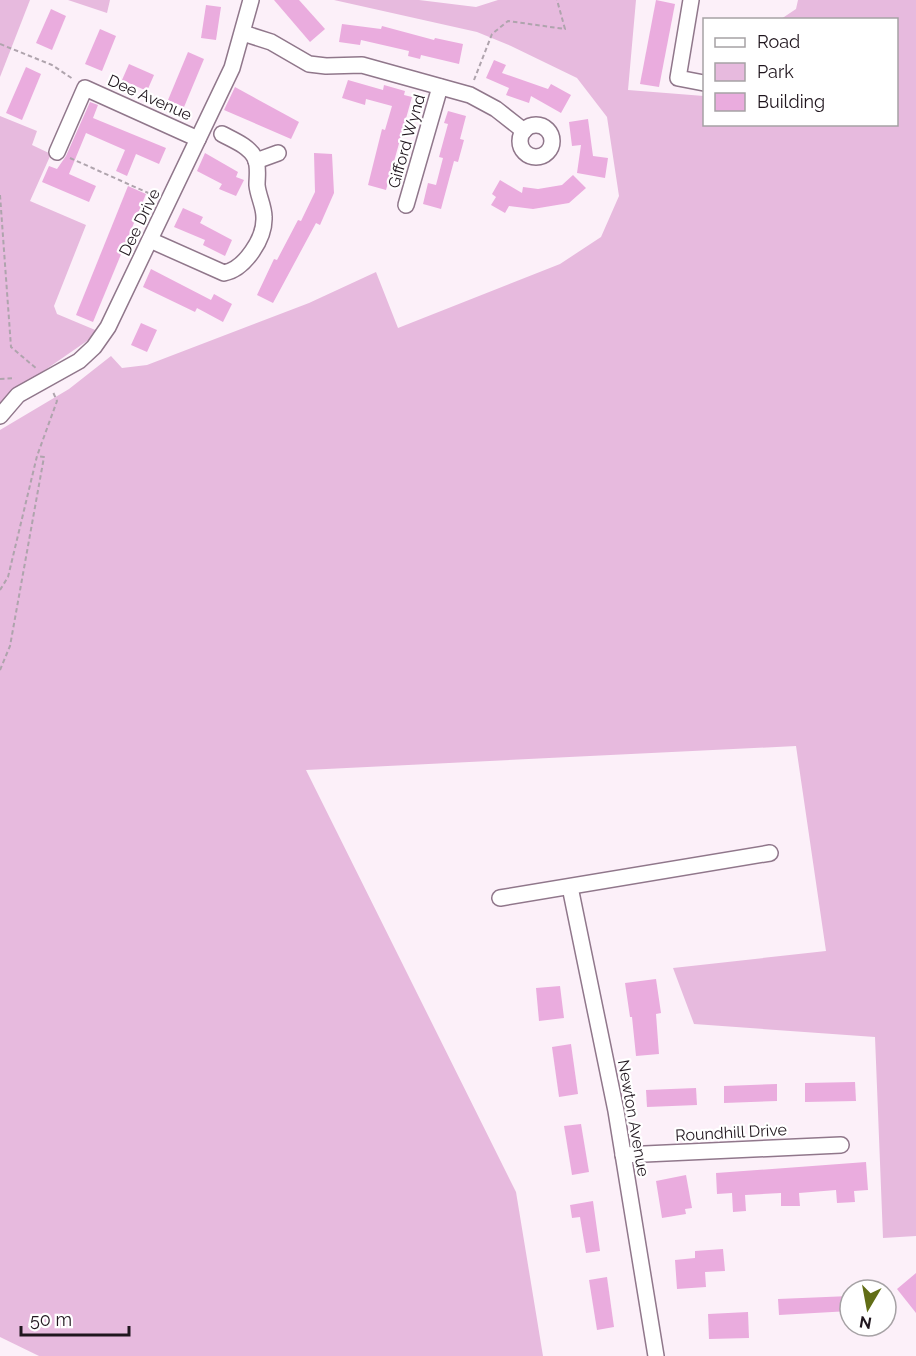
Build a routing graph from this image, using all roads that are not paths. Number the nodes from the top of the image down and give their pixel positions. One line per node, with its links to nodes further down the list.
1 (251, 0): 3 (street, Dee Drive)
2 (691, 0): 4 (street)
3 (243, 33): 5 (street, Gifford Wynd); 8 (street, Dee Drive)
4 (703, 84)
5 (440, 87): 6 (street, Gifford Wynd); 12 (street, Gifford Wynd)
6 (524, 130)
7 (222, 134): 11 (street)
8 (198, 139): 9 (street, Dee Avenue); 13 (street, Dee Drive)
9 (57, 152)
10 (278, 153): 11 (street)
11 (256, 161): 13 (street)
12 (406, 205)
13 (150, 240): 14 (street, Dee Drive)
14 (0, 416)
15 (770, 853): 16 (street)
16 (570, 887): 17 (street); 19 (street, Newton Avenue)
17 (500, 898)
18 (841, 1145): 19 (street, Roundhill Drive)
19 (623, 1155): 20 (street, Newton Avenue)
20 (656, 1356)

